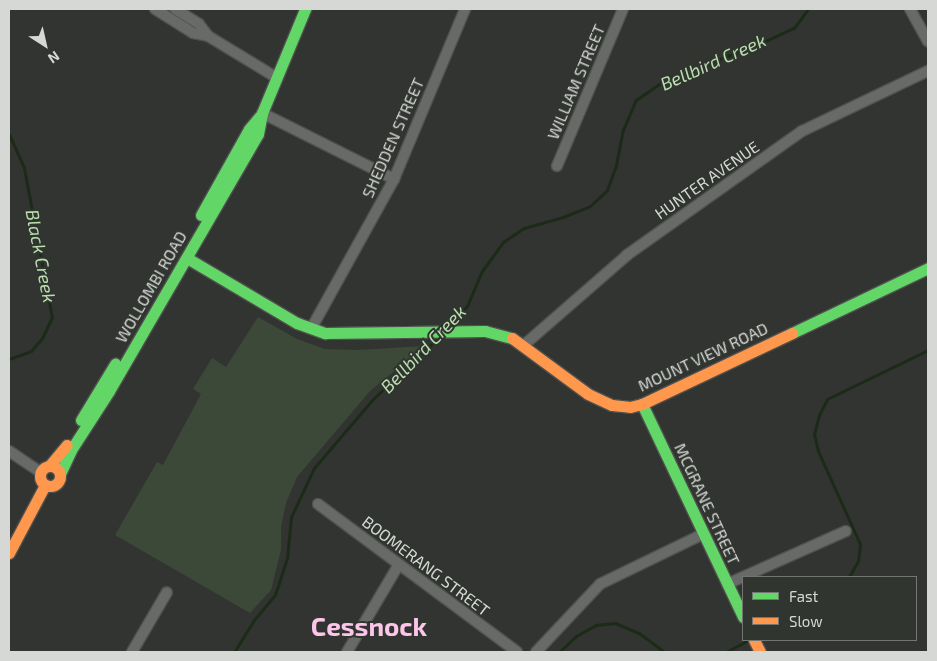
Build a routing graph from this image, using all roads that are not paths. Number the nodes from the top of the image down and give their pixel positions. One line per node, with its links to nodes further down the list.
1 (156, 9): 7 (street)
2 (175, 9): 7 (street)
3 (306, 9): 10 (main road, WOLLOMBI ROAD)
4 (465, 9): 13 (street, SHEDDEN STREET)
5 (623, 9): 12 (street, WILLIAM STREET)
6 (910, 9): 8 (street)
7 (208, 36): 10 (street)
8 (928, 41)
9 (928, 70): 19 (street, HUNTER AVENUE)
10 (277, 78): 11 (main road, WOLLOMBI ROAD)
11 (262, 113): 13 (street); 14 (main road, WOLLOMBI ROAD); 15 (main road, WOLLOMBI ROAD)
12 (557, 166)
13 (394, 180): 18 (street, SHEDDEN STREET)
14 (199, 218): 15 (main road); 17 (main road, WOLLOMBI ROAD)
15 (187, 258): 17 (main road); 18 (main road, MOUNT VIEW ROAD); 24 (main road, WOLLOMBI ROAD)
16 (928, 268): 20 (main road, MOUNT VIEW ROAD)
17 (157, 292): 22 (main road, WOLLOMBI ROAD)
18 (311, 329): 19 (main road, MOUNT VIEW ROAD)
19 (524, 345): 20 (main road, MOUNT VIEW ROAD)
20 (642, 404): 28 (main road, MCGRANE STREET)
21 (9, 451): 23 (street)
22 (50, 465): 23 (main road); 24 (main road)
23 (40, 472): 25 (main road)
24 (60, 474): 25 (main road)
25 (45, 485): 29 (main road)
26 (318, 504): 30 (street, BOOMERANG STREET)
27 (846, 530): 31 (street)
28 (703, 534): 33 (main road, MCGRANE STREET); 39 (street)
29 (9, 553)
30 (399, 564): 37 (street); 38 (street, BOOMERANG STREET)
31 (745, 576)
32 (742, 578): 33 (street)
33 (728, 584): 35 (main road, MCGRANE STREET)
34 (167, 592): 36 (street)
35 (742, 615)
36 (132, 652)
37 (347, 652)
38 (517, 652)
39 (536, 652)

